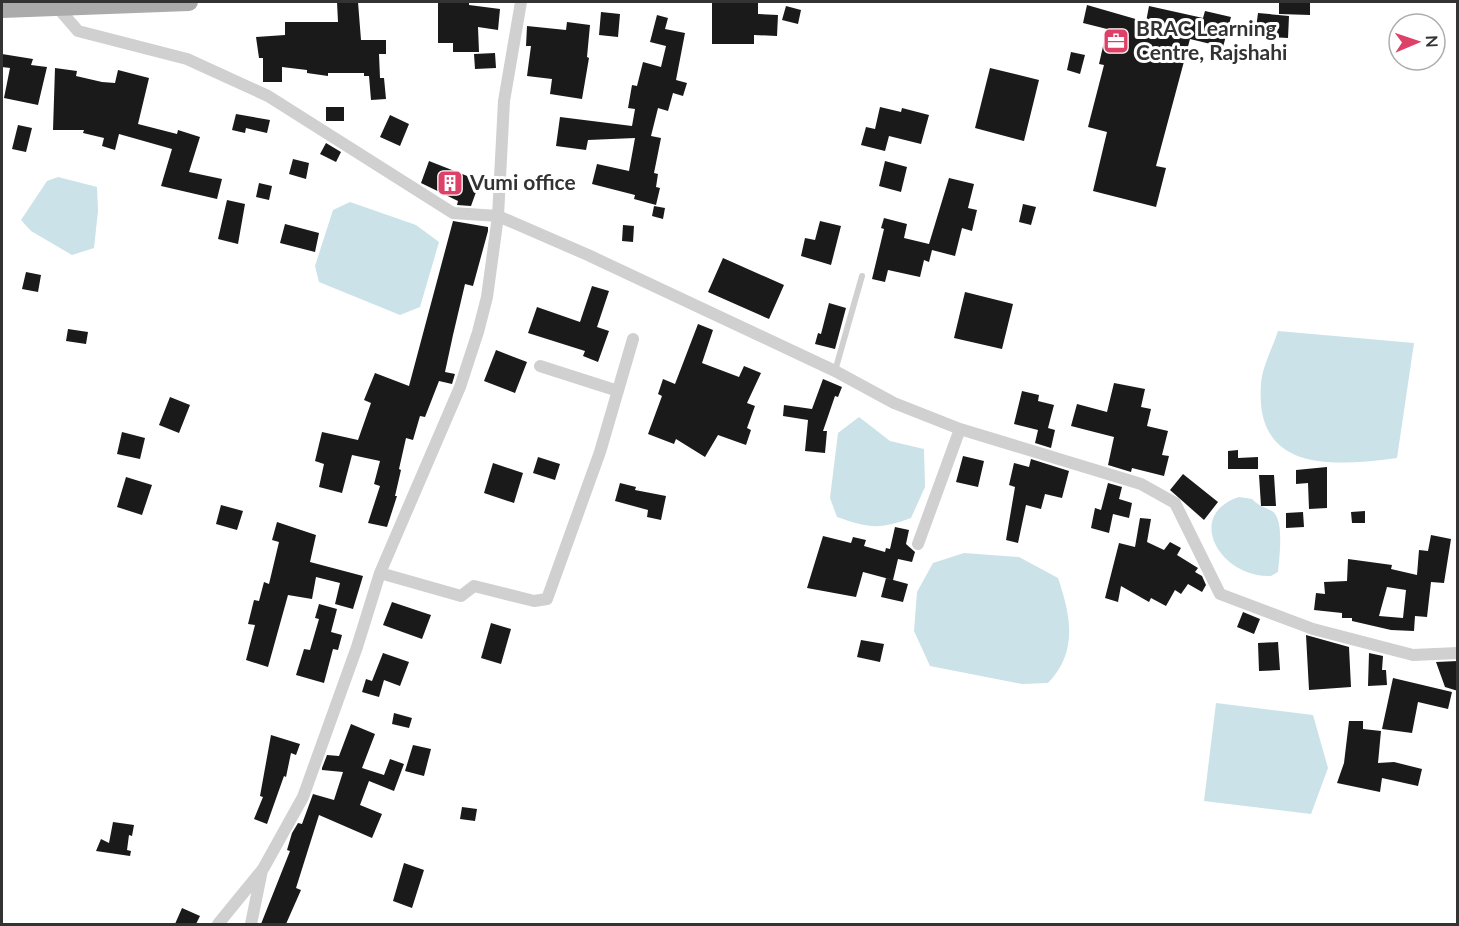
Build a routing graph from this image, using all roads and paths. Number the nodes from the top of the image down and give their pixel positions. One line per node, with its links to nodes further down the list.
1 (189, 2): 3 (main road)
2 (521, 2): 5 (street)
3 (58, 8): 4 (main road); 5 (street)
4 (2, 9)
5 (498, 216): 9 (street); 13 (street)
6 (862, 276): 9 (lane)
7 (633, 339): 10 (street)
8 (540, 366): 10 (street)
9 (835, 371): 11 (street)
10 (618, 391): 13 (street)
11 (960, 429): 12 (street); 14 (street)
12 (918, 544)
13 (380, 573): 15 (street)
14 (1458, 653)
15 (262, 869): 16 (street); 17 (street)
16 (218, 924)
17 (251, 924)

